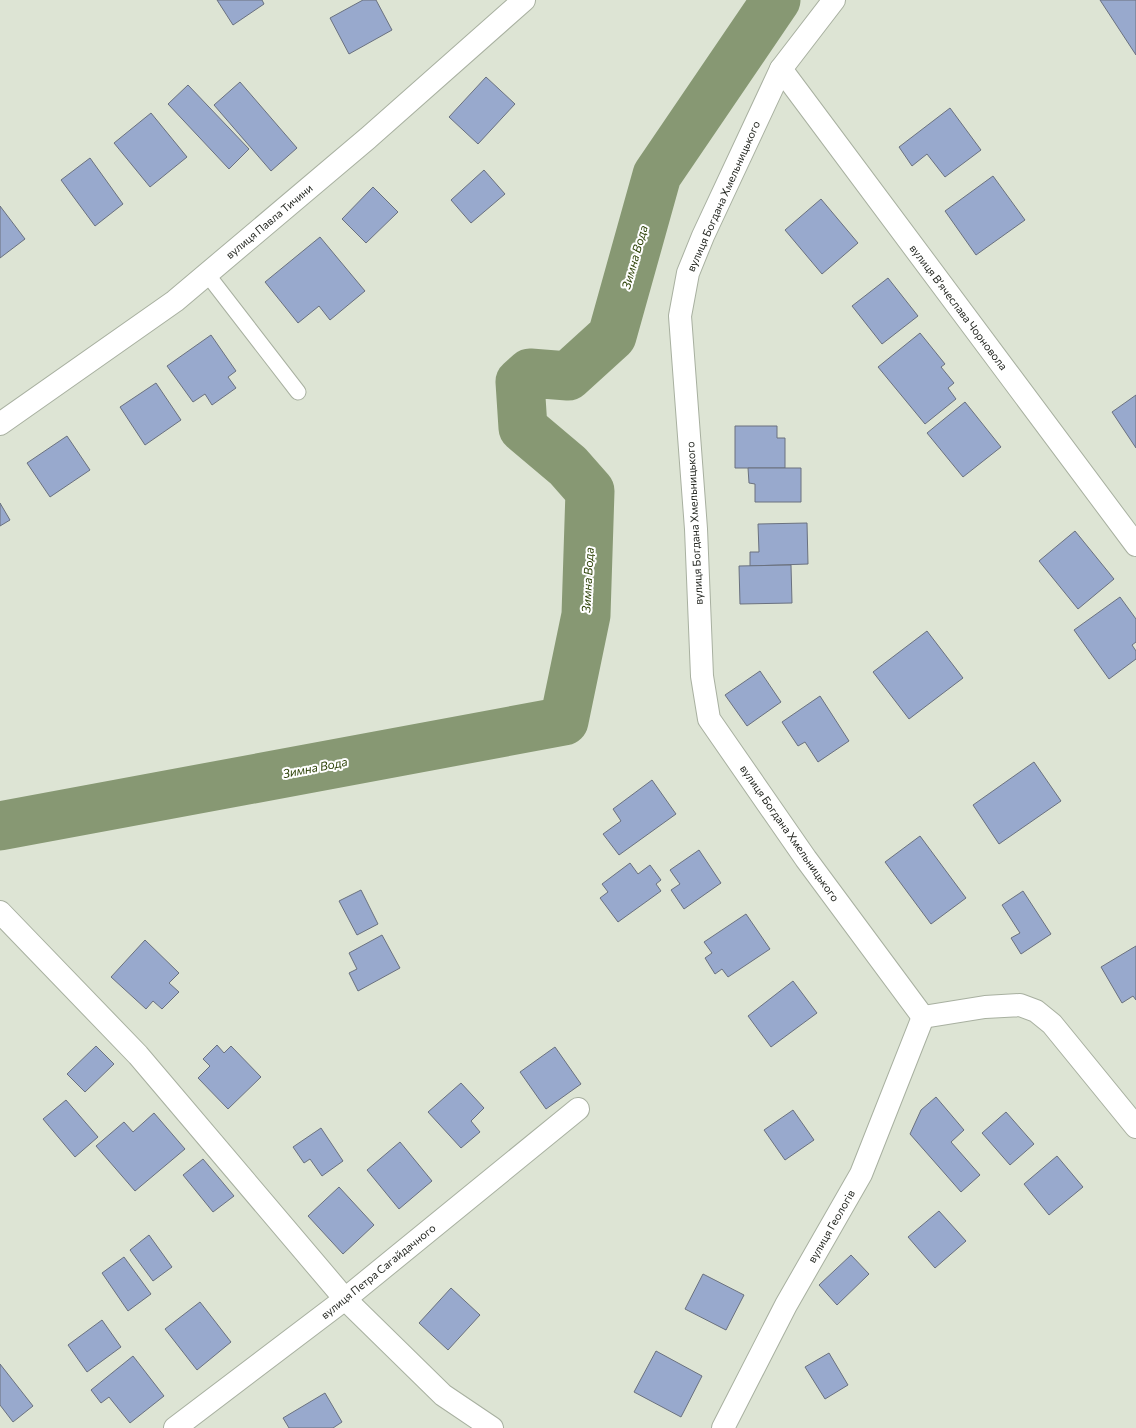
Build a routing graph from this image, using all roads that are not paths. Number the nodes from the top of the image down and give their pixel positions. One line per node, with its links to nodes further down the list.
1 (524, 0): 4 (street, вулиця Павла Тичини)
2 (834, 0): 3 (street, вулиця Богдана Хмельницького)
3 (782, 69): 7 (street, вулиця Вʼячеслава Чорновола); 9 (street, вулиця Богдана Хмельницького)
4 (207, 274): 5 (lane); 6 (street, вулиця Павла Тичини)
5 (298, 392)
6 (0, 424)
7 (1136, 545)
8 (0, 912): 12 (street)
9 (923, 1017): 11 (street); 15 (street, вулиця Геологів)
10 (578, 1110): 12 (street, вулиця Петра Сагайдачного)
11 (1136, 1127)
12 (345, 1299): 13 (street, вулиця Петра Сагайдачного); 14 (street)
13 (175, 1428)
14 (492, 1428)
15 (723, 1428)

